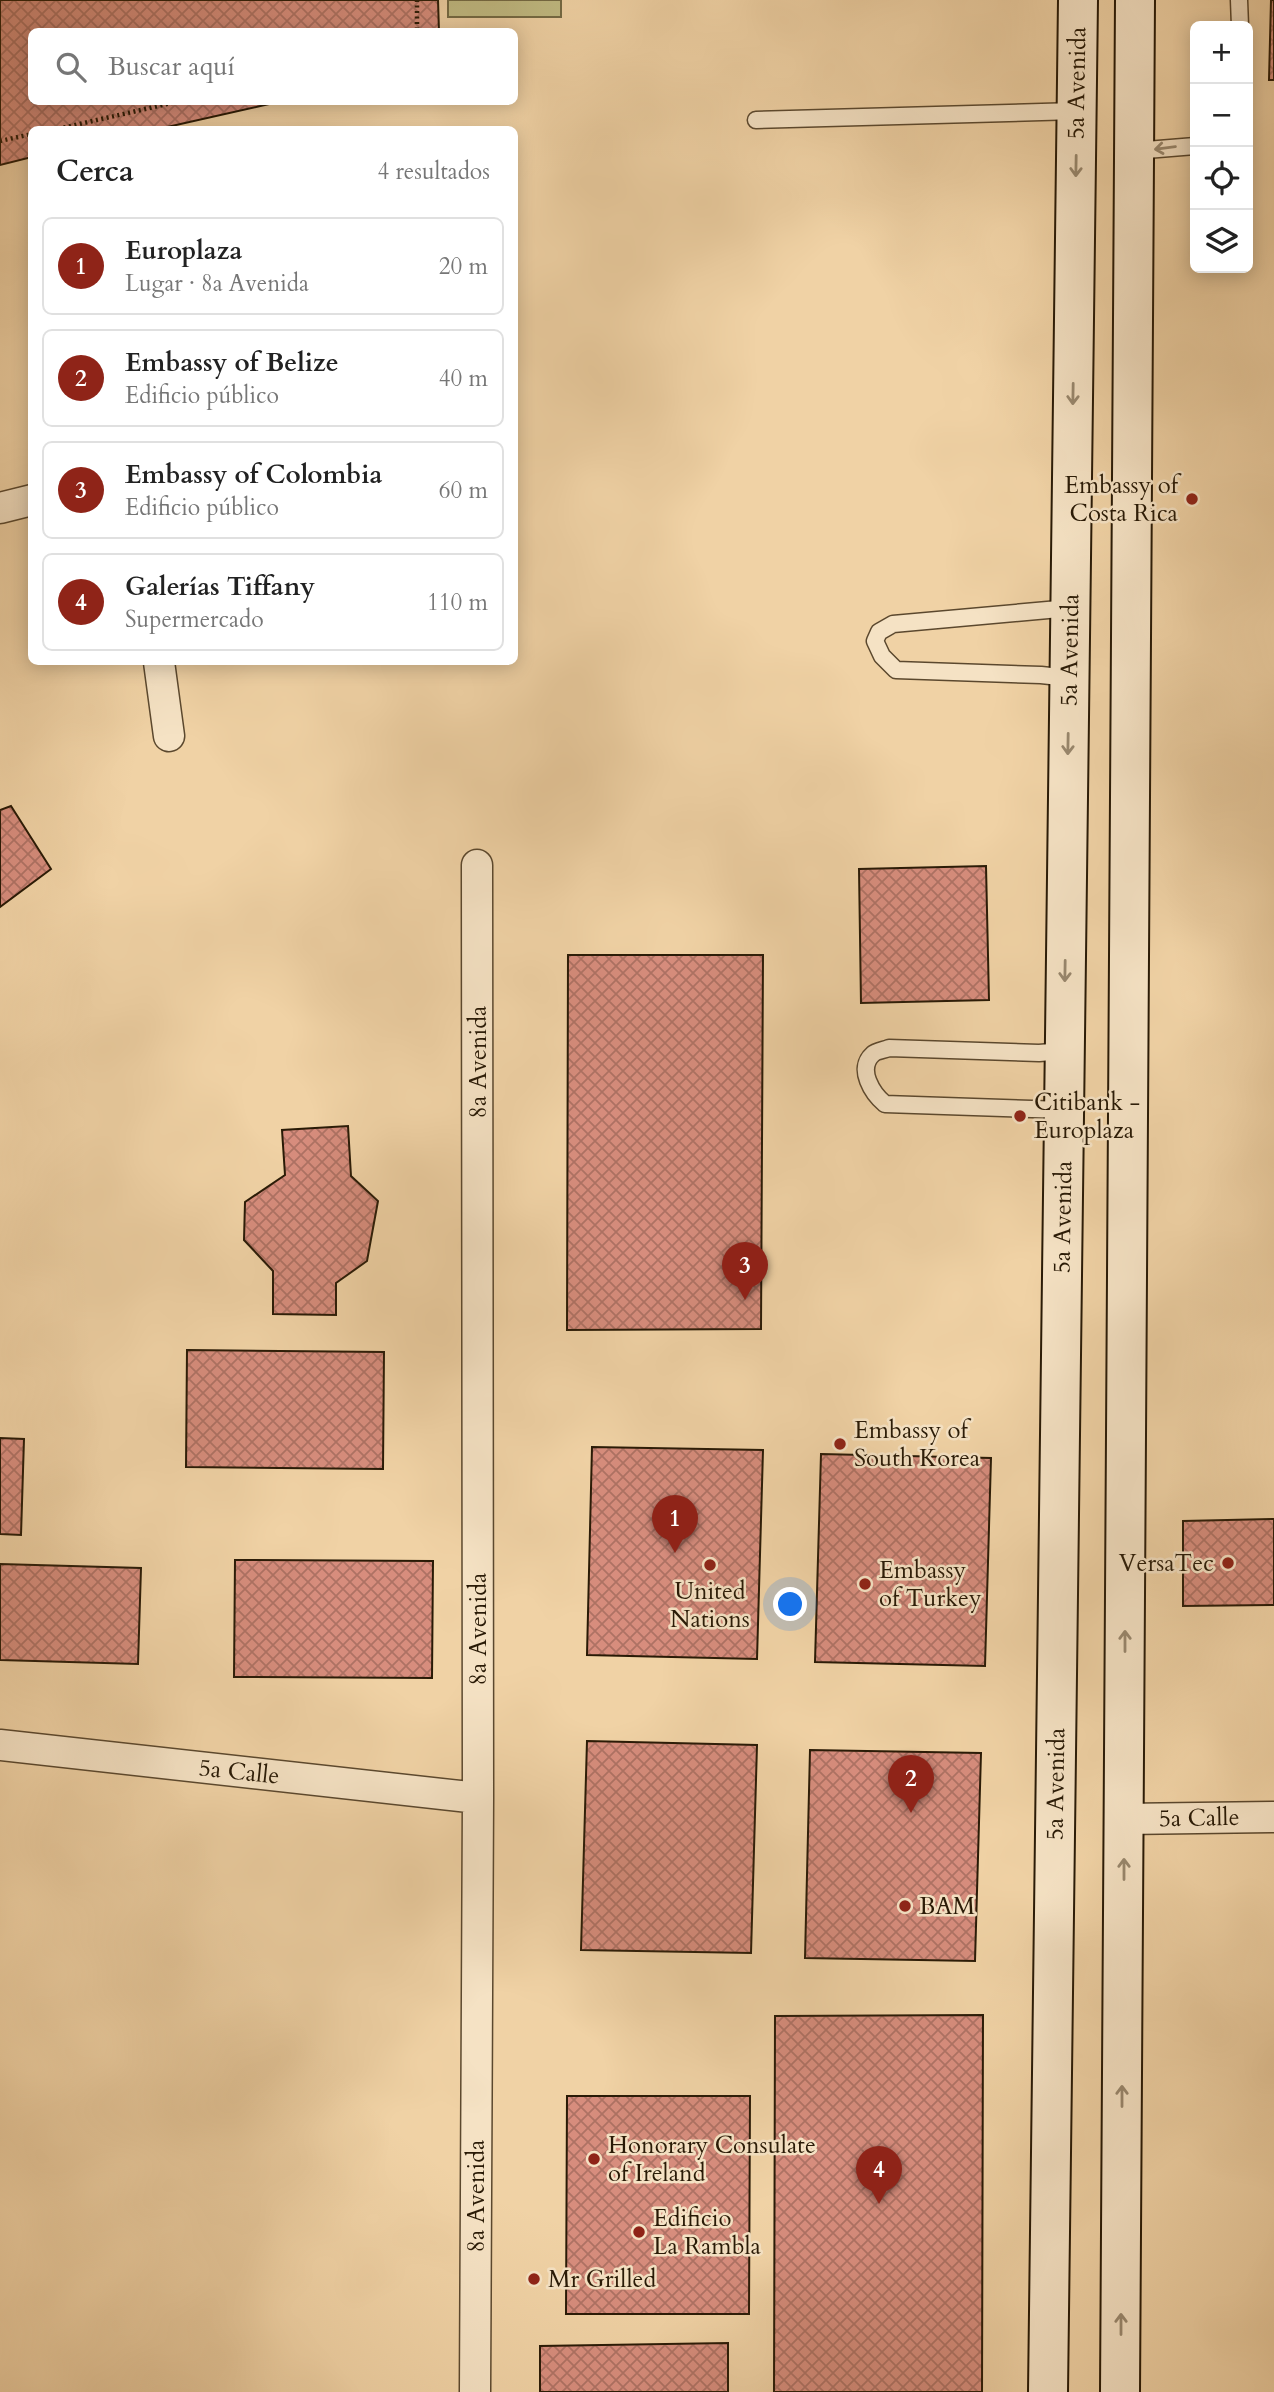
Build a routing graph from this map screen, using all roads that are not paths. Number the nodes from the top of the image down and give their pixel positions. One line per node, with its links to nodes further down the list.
1 (1078, 0): 5 (street, 5a Avenida)
2 (1135, 0): 8 (street)
3 (1240, 0): 4 (lane)
4 (1240, 21)
5 (1076, 111): 6 (lane); 11 (street, 5a Avenida, one-way to 11)
6 (756, 120)
7 (1190, 146): 8 (lane, one-way to 8)
8 (1134, 151): 21 (street, one-way to 8)
9 (28, 501): 10 (street)
10 (0, 508)
11 (1070, 608): 13 (street, 5a Avenida); 13 (lane)
12 (159, 665): 14 (street)
13 (1069, 678): 16 (street, 5a Avenida, one-way to 16)
14 (169, 736)
15 (477, 865): 19 (street, 8a Avenida)
16 (1064, 1051): 17 (street, 5a Avenida); 17 (lane)
17 (1064, 1110): 23 (street, 5a Avenida)
18 (0, 1745): 19 (street, 5a Calle)
19 (478, 1798): 22 (street, 8a Avenida)
20 (1274, 1817): 21 (street, 5a Calle)
21 (1124, 1819): 24 (street, one-way to 21)
22 (475, 2392)
23 (1048, 2392)
24 (1120, 2392)

